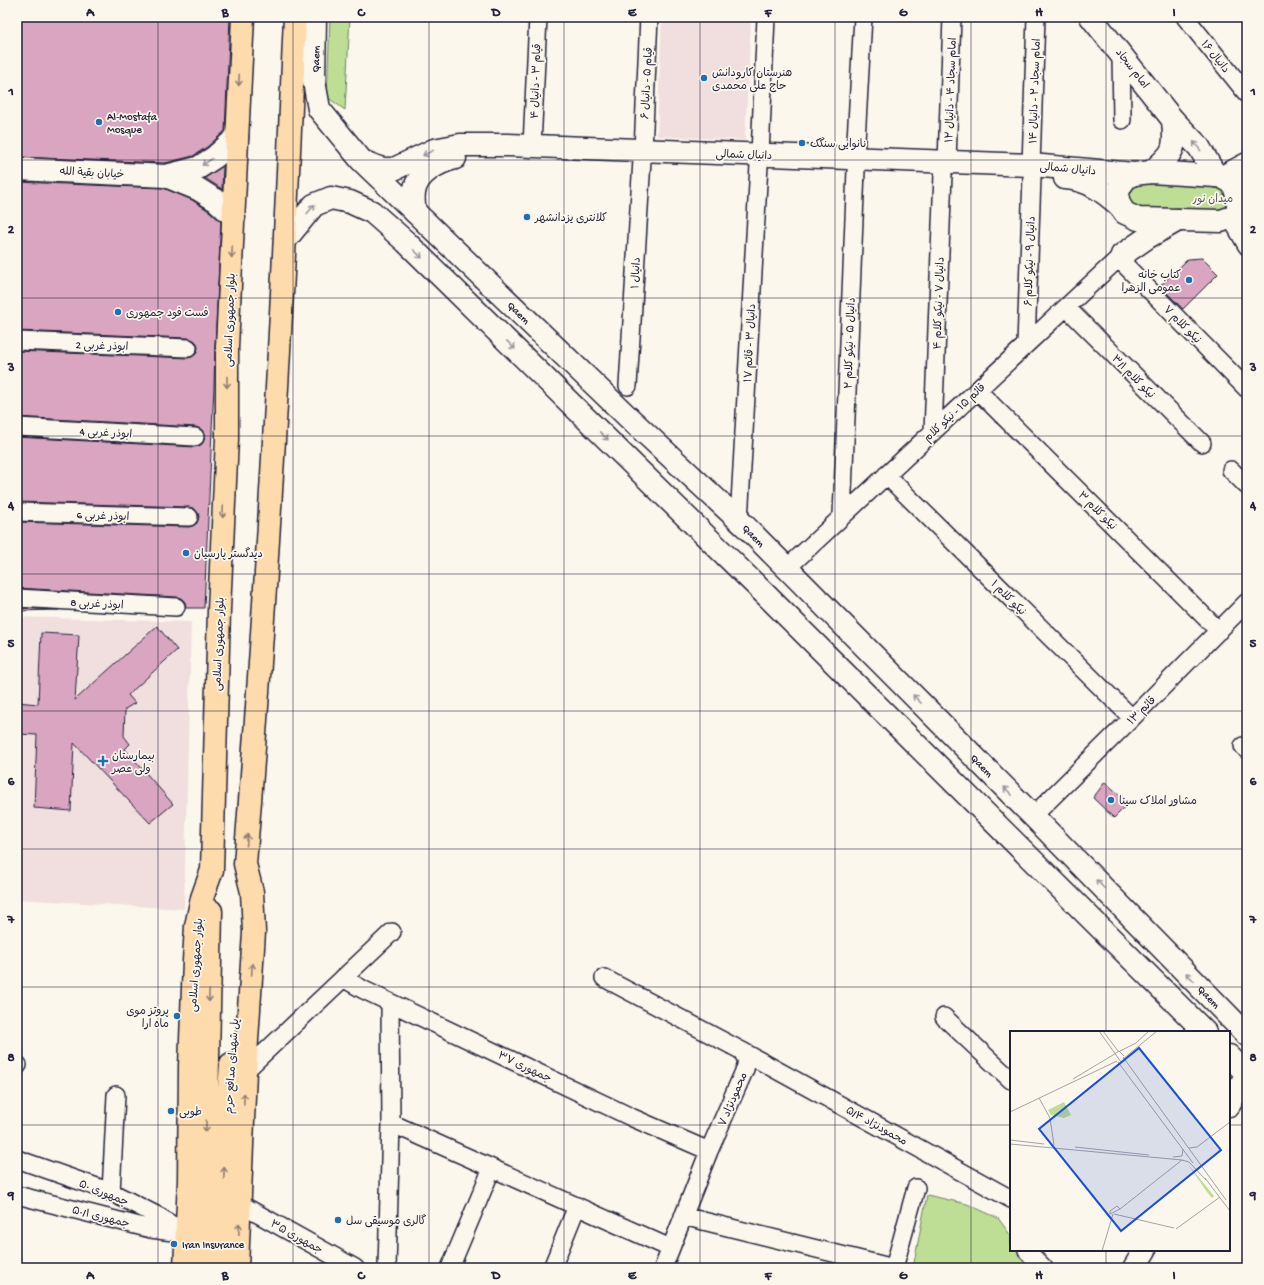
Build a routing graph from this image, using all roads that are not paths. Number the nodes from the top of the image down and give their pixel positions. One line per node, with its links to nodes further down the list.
1 (243, 17): 16 (main road, بلوار جمهوری اسلامی, one-way to 16)
2 (295, 17): 35 (main road)
3 (315, 17): 20 (main road, Qaem)
4 (538, 17): 17 (street, قیام ۳ - دانیال ۴)
5 (649, 17): 19 (street, قیام ۵ - دانیال ۶)
6 (766, 17): 21 (street, دانیال ۳ - قائم ۱۷)
7 (863, 17): 22 (street, دانیال ۵ - نیکو کلام ۲)
8 (952, 17): 24 (street, امام سجاد ۴ - دانیال ۱۲)
9 (1036, 17): 26 (street, امام سجاد ۲ - دانیال ۱۴)
10 (1092, 17): 12 (main road, امام سجاد)
11 (1185, 17): 13 (street, دانیال ۱۶)
12 (1121, 54): 14 (street); 15 (main road, امام سجاد)
13 (1247, 94)
14 (1122, 120)
15 (1173, 120): 27 (main road); 29 (main road, امام سجاد, one-way to 15)
16 (237, 136): 28 (main road, خیابان بقیة الله, one-way to 28); 33 (main road, بلوار جمهوری اسلامی)
17 (532, 146): 18 (main road, دانیال شمالی); 19 (main road, دانیال شمالی)
18 (476, 151): 19 (main road, دانیال شمالی); 20 (main road, دانیال شمالی, one-way to 20); 32 (main road, دانیال شمالی)
19 (642, 155): 21 (main road, دانیال شمالی); 42 (street, دانیال ۱)
20 (361, 160): 32 (main road, Qaem)
21 (760, 160): 22 (main road, دانیال شمالی); 55 (street, دانیال ۳ - قائم ۱۷)
22 (855, 164): 24 (main road, دانیال شمالی); 53 (street, دانیال ۵ - نیکو کلام ۲)
23 (1247, 164): 29 (main road)
24 (945, 168): 26 (main road, دانیال شمالی); 46 (street, دانیال ۷ - نیکو کلام ۴)
25 (17, 169): 28 (main road, خیابان بقیة الله)
26 (1032, 171): 27 (main road, دانیال شمالی); 31 (main road, دانیال شمالی); 40 (street, دانیال ۹ - نیکو کلام ۶)
27 (1143, 173): 29 (main road); 31 (main road)
28 (166, 176): 33 (main road, خیابان بقیة الله)
29 (1219, 177): 30 (main road)
30 (1239, 208): 34 (main road); 36 (street)
31 (1122, 209): 34 (main road); 37 (main road)
32 (415, 212): 55 (main road, Qaem)
33 (234, 217): 65 (main road, بلوار جمهوری اسلامی, one-way to 65)
34 (1179, 220): 37 (main road)
35 (286, 239): 57 (main road, one-way to 57); 64 (main road, one-way to 35)
36 (1247, 246)
37 (1120, 257): 38 (street, قائم ۱۵ - نیکو کلام); 44 (street, نیکو کلام ٧)
38 (1066, 308): 40 (street, قائم ۱۵ - نیکو کلام); 48 (street, نیکو کلام ۳/۱)
39 (17, 341): 41 (street, ابوذر غربی 2)
40 (1026, 344): 43 (street, قائم ۱۵ - نیکو کلام)
41 (188, 348)
42 (628, 386)
43 (978, 390): 46 (street, قائم ۱۵ - نیکو کلام); 61 (street, نیکو کلام ۳)
44 (1247, 390)
45 (17, 427): 47 (street, ابوذر غربی 4)
46 (933, 432): 50 (street, قائم ۱۵ - نیکو کلام)
47 (195, 437)
48 (1202, 443)
49 (1231, 470): 51 (street)
50 (886, 475): 53 (street, قائم ۱۵ - نیکو کلام); 62 (street, نیکو کلام ۱)
51 (1247, 486)
52 (17, 512): 54 (street, ابوذر غربی 6)
53 (842, 516): 56 (street, قائم ۱۵ - نیکو کلام)
54 (189, 517)
55 (739, 521): 56 (main road, Qaem)
56 (786, 569): 57 (main road); 63 (main road, Qaem, one-way to 56)
57 (764, 593): 71 (main road)
58 (17, 598): 60 (street, ابوذر غربی 8)
59 (1247, 602): 61 (street, قائم ۱۳)
60 (176, 607)
61 (1219, 630): 62 (street, قائم ۱۳)
62 (1132, 718): 63 (street, قائم ۱۳)
63 (1033, 816): 72 (main road, Qaem, one-way to 63)
64 (245, 864): 75 (main road, one-way to 64); 97 (main road, پل شهدای مدافع حرم, one-way to 64)
65 (212, 870): 91 (main road, بلوار جمهوری اسلامی); 96 (main road, پل شهدای مدافع حرم, one-way to 96)
66 (392, 932): 67 (street)
67 (343, 978): 69 (street, جمهوری ۳۷); 75 (street)
68 (604, 978): 73 (street)
69 (390, 1003): 80 (street); 81 (street, جمهوری ۳۷)
70 (944, 1017): 77 (street)
71 (1204, 1031)
72 (1247, 1035)
73 (742, 1051): 81 (street, محمودنژاد ۷); 87 (street, محمودنژاد ۵/۴)
74 (1230, 1057): 76 (main road)
75 (245, 1071): 88 (main road, one-way to 75)
76 (1247, 1074): 79 (main road)
77 (1010, 1079)
78 (116, 1095): 85 (street)
79 (1230, 1103)
80 (391, 1122): 83 (street); 100 (street)
81 (709, 1151): 90 (street, محمودنژاد ۷)
82 (17, 1159): 85 (street, جمهوری ۵۰)
83 (492, 1168): 89 (street); 101 (street)
84 (916, 1188): 104 (street)
85 (111, 1192): 91 (street, جمهوری ۵۰)
86 (17, 1195): 91 (street, جمهوری ۵۰/۱)
87 (1010, 1199)
88 (240, 1204): 98 (main road, one-way to 88); 99 (street, جمهوری ۳۵)
89 (577, 1206): 92 (street); 102 (street)
90 (683, 1216): 92 (street, محمودنژاد ۷); 104 (street)
91 (186, 1234): 95 (main road, بلوار جمهوری اسلامی)
92 (670, 1248): 103 (street, محمودنژاد ۷)
93 (1028, 1251): 105 (street)
94 (1144, 1251): 106 (main road)
95 (185, 1268)
96 (200, 1268)
97 (220, 1268)
98 (237, 1268)
99 (355, 1268)
100 (387, 1268)
101 (450, 1268)
102 (552, 1268)
103 (663, 1268)
104 (894, 1268)
105 (1044, 1268)
106 (1134, 1268)

